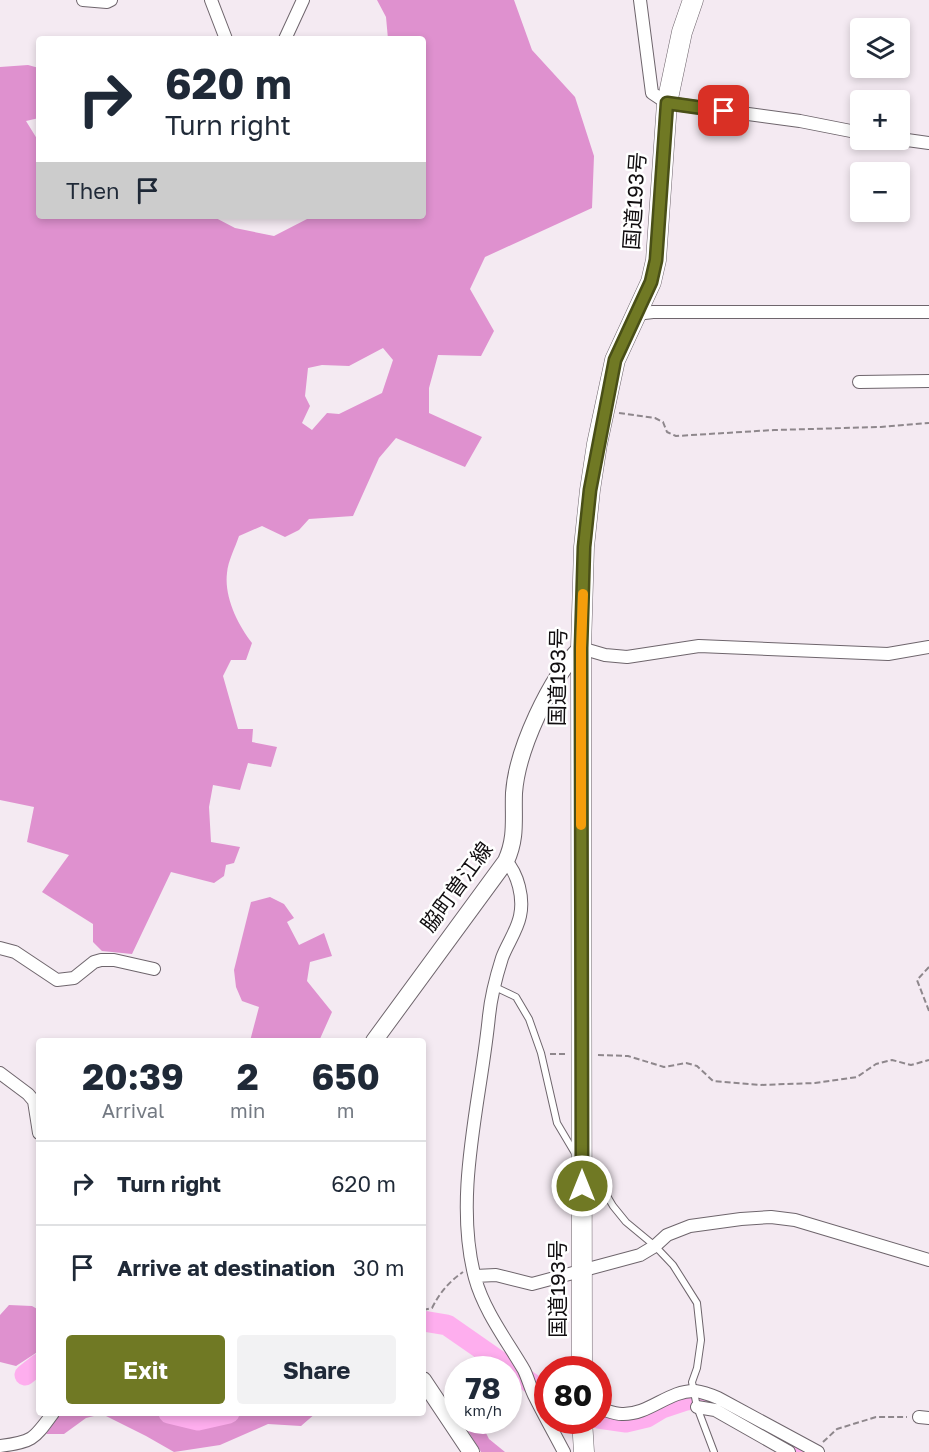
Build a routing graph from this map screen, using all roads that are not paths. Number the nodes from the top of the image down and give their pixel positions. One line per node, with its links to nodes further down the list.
1 (83, 0): 2 (street)
2 (111, 0)
3 (211, 0): 7 (street)
4 (303, 0): 8 (street)
5 (640, 0): 9 (street)
6 (693, 0): 9 (highway, 国道193号)
7 (225, 36)
8 (286, 36)
9 (667, 103): 10 (street); 14 (highway, 国道193号)
10 (850, 131)
11 (910, 140): 12 (street)
12 (929, 143)
13 (929, 312): 14 (street)
14 (636, 314): 18 (highway, 国道193号)
15 (929, 381): 16 (street)
16 (859, 382)
17 (929, 647): 18 (street)
18 (581, 648): 19 (main road, 脇町曽江線); 26 (highway, 国道193号)
19 (506, 861): 22 (street); 23 (main road, 脇町曽江線)
20 (0, 948): 21 (street)
21 (154, 969)
22 (494, 986): 26 (lane); 29 (street)
23 (376, 1038)
24 (0, 1072): 25 (street)
25 (36, 1114)
26 (582, 1164): 27 (lane); 30 (highway, 国道193号)
27 (655, 1246): 28 (street); 30 (street); 33 (lane)
28 (929, 1260)
29 (474, 1271): 30 (street); 40 (street)
30 (582, 1272): 31 (highway, 国道193号)
31 (582, 1356)
32 (426, 1384): 39 (main road)
33 (695, 1399): 34 (street); 38 (street); 42 (lane); 43 (street)
34 (612, 1412)
35 (51, 1416): 37 (street)
36 (583, 1434): 41 (highway)
37 (0, 1446)
38 (816, 1451)
39 (471, 1452)
40 (564, 1452)
41 (584, 1452)
42 (714, 1452)
43 (789, 1452)

